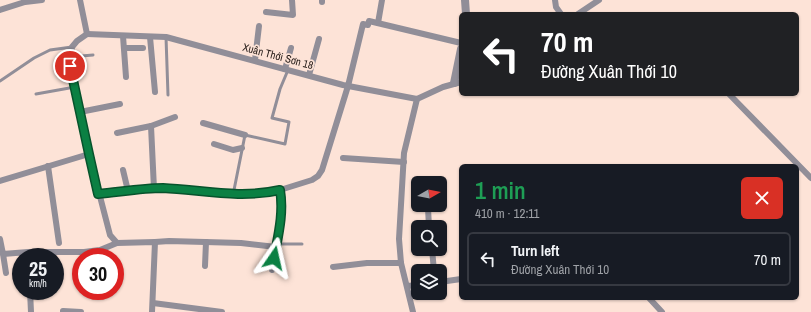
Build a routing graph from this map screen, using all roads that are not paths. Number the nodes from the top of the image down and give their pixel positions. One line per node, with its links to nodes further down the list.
1 (42, 0): 8 (street)
2 (80, 0): 15 (street)
3 (292, 0): 9 (street)
4 (382, 0): 13 (street)
5 (465, 0): 10 (street)
6 (554, 0): 11 (street)
7 (600, 0): 12 (street)
8 (0, 10)
9 (266, 12)
10 (466, 12)
11 (559, 12)
12 (581, 12)
13 (378, 23): 20 (street); 34 (street)
14 (259, 26): 27 (street)
15 (87, 34): 16 (street, Xuân Thới Sơn 18); 21 (street)
16 (123, 36): 17 (street, Xuân Thới Sơn 18); 22 (street)
17 (150, 37): 18 (street, Xuân Thới Sơn 18); 36 (street)
18 (166, 37): 27 (street, Xuân Thới Sơn 18); 38 (lane)
19 (319, 39): 30 (street)
20 (459, 43)
21 (72, 47): 26 (street); 32 (lane)
22 (124, 48): 23 (street); 31 (street)
23 (143, 48)
24 (291, 48): 29 (street)
25 (93, 55): 26 (lane)
26 (70, 57): 35 (street)
27 (255, 60): 29 (street, Xuân Thới Sơn 18)
28 (459, 66): 33 (street)
29 (287, 69): 30 (street, Xuân Thới Sơn 18); 47 (lane)
30 (309, 75): 34 (street, Xuân Thới Sơn 18)
31 (126, 78)
32 (0, 81)
33 (457, 82): 40 (street)
34 (348, 86): 40 (street, Xuân Thới Sơn 18); 60 (street)
35 (75, 87): 37 (lane); 42 (street)
36 (155, 92)
37 (36, 94)
38 (168, 95)
39 (731, 96): 53 (street)
40 (416, 99): 52 (street)
41 (120, 104): 42 (street)
42 (80, 112): 50 (street)
43 (175, 117): 45 (street)
44 (203, 123): 47 (street)
45 (151, 126): 46 (street); 59 (street)
46 (117, 133)
47 (245, 135): 49 (lane)
48 (214, 144): 49 (street)
49 (242, 148): 63 (lane)
50 (89, 154): 54 (street); 62 (street)
51 (343, 158): 52 (street)
52 (404, 162): 74 (street)
53 (797, 164)
54 (48, 166): 58 (street); 67 (street)
55 (799, 166): 57 (street)
56 (123, 170): 61 (street)
57 (811, 178)
58 (0, 181)
59 (154, 189): 61 (street); 63 (street)
60 (280, 190): 63 (street); 70 (street)
61 (128, 191): 62 (street)
62 (98, 194): 68 (street)
63 (233, 195)
64 (0, 240): 72 (street)
65 (154, 242): 66 (street); 68 (street); 85 (street)
66 (206, 242): 70 (street); 75 (street)
67 (59, 243)
68 (117, 243): 71 (street)
69 (302, 244): 70 (lane)
70 (277, 246): 77 (street)
71 (64, 253)
72 (2, 254): 73 (street); 78 (street)
73 (12, 254)
74 (400, 263): 76 (street); 81 (street)
75 (205, 266)
76 (333, 267)
77 (272, 270)
78 (6, 273)
79 (459, 279): 80 (street)
80 (447, 281)
81 (407, 286): 82 (street); 91 (street)
82 (411, 286)
83 (30, 300): 87 (street)
84 (651, 300): 92 (street)
85 (152, 303): 89 (street); 90 (street)
86 (62, 311): 88 (street)
87 (31, 312)
88 (81, 312)
89 (152, 312)
90 (222, 312)
91 (413, 312)
92 (662, 312)

